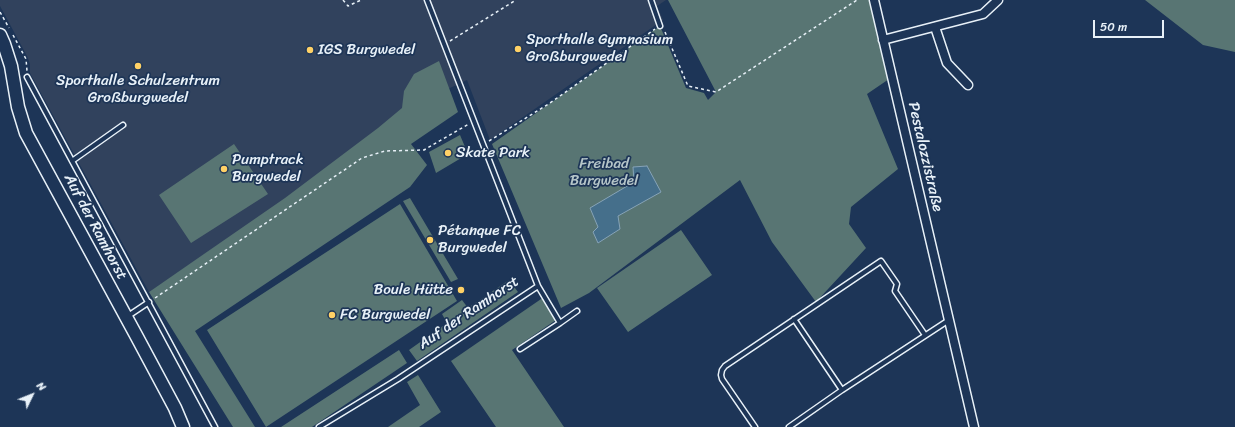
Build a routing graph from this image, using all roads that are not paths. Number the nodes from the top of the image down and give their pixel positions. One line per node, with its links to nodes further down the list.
1 (427, 0): 13 (lane, Auf der Ramhorst)
2 (651, 0): 5 (lane)
3 (874, 0): 8 (street, Pestalozzistraße)
4 (998, 0): 6 (street)
5 (660, 26)
6 (935, 27): 8 (street); 10 (street)
7 (0, 35): 16 (street, Auf der Ramhorst)
8 (883, 40): 18 (street, Pestalozzistraße)
9 (27, 77): 12 (lane, Auf der Ramhorst)
10 (968, 85)
11 (123, 125): 12 (lane)
12 (72, 161): 14 (lane, Auf der Ramhorst)
13 (538, 286): 19 (lane); 25 (lane, Auf der Ramhorst)
14 (149, 302): 16 (lane); 24 (lane, Auf der Ramhorst)
15 (577, 311): 19 (lane)
16 (126, 318): 23 (street, Auf der Ramhorst)
17 (794, 319): 20 (lane); 22 (lane); 26 (lane)
18 (949, 320): 20 (lane); 28 (street, Pestalozzistraße)
19 (560, 322): 21 (lane)
20 (925, 335): 22 (lane)
21 (520, 349)
22 (842, 390): 27 (lane)
23 (183, 427)
24 (215, 427)
25 (318, 427)
26 (754, 427)
27 (789, 427)
28 (974, 427)

